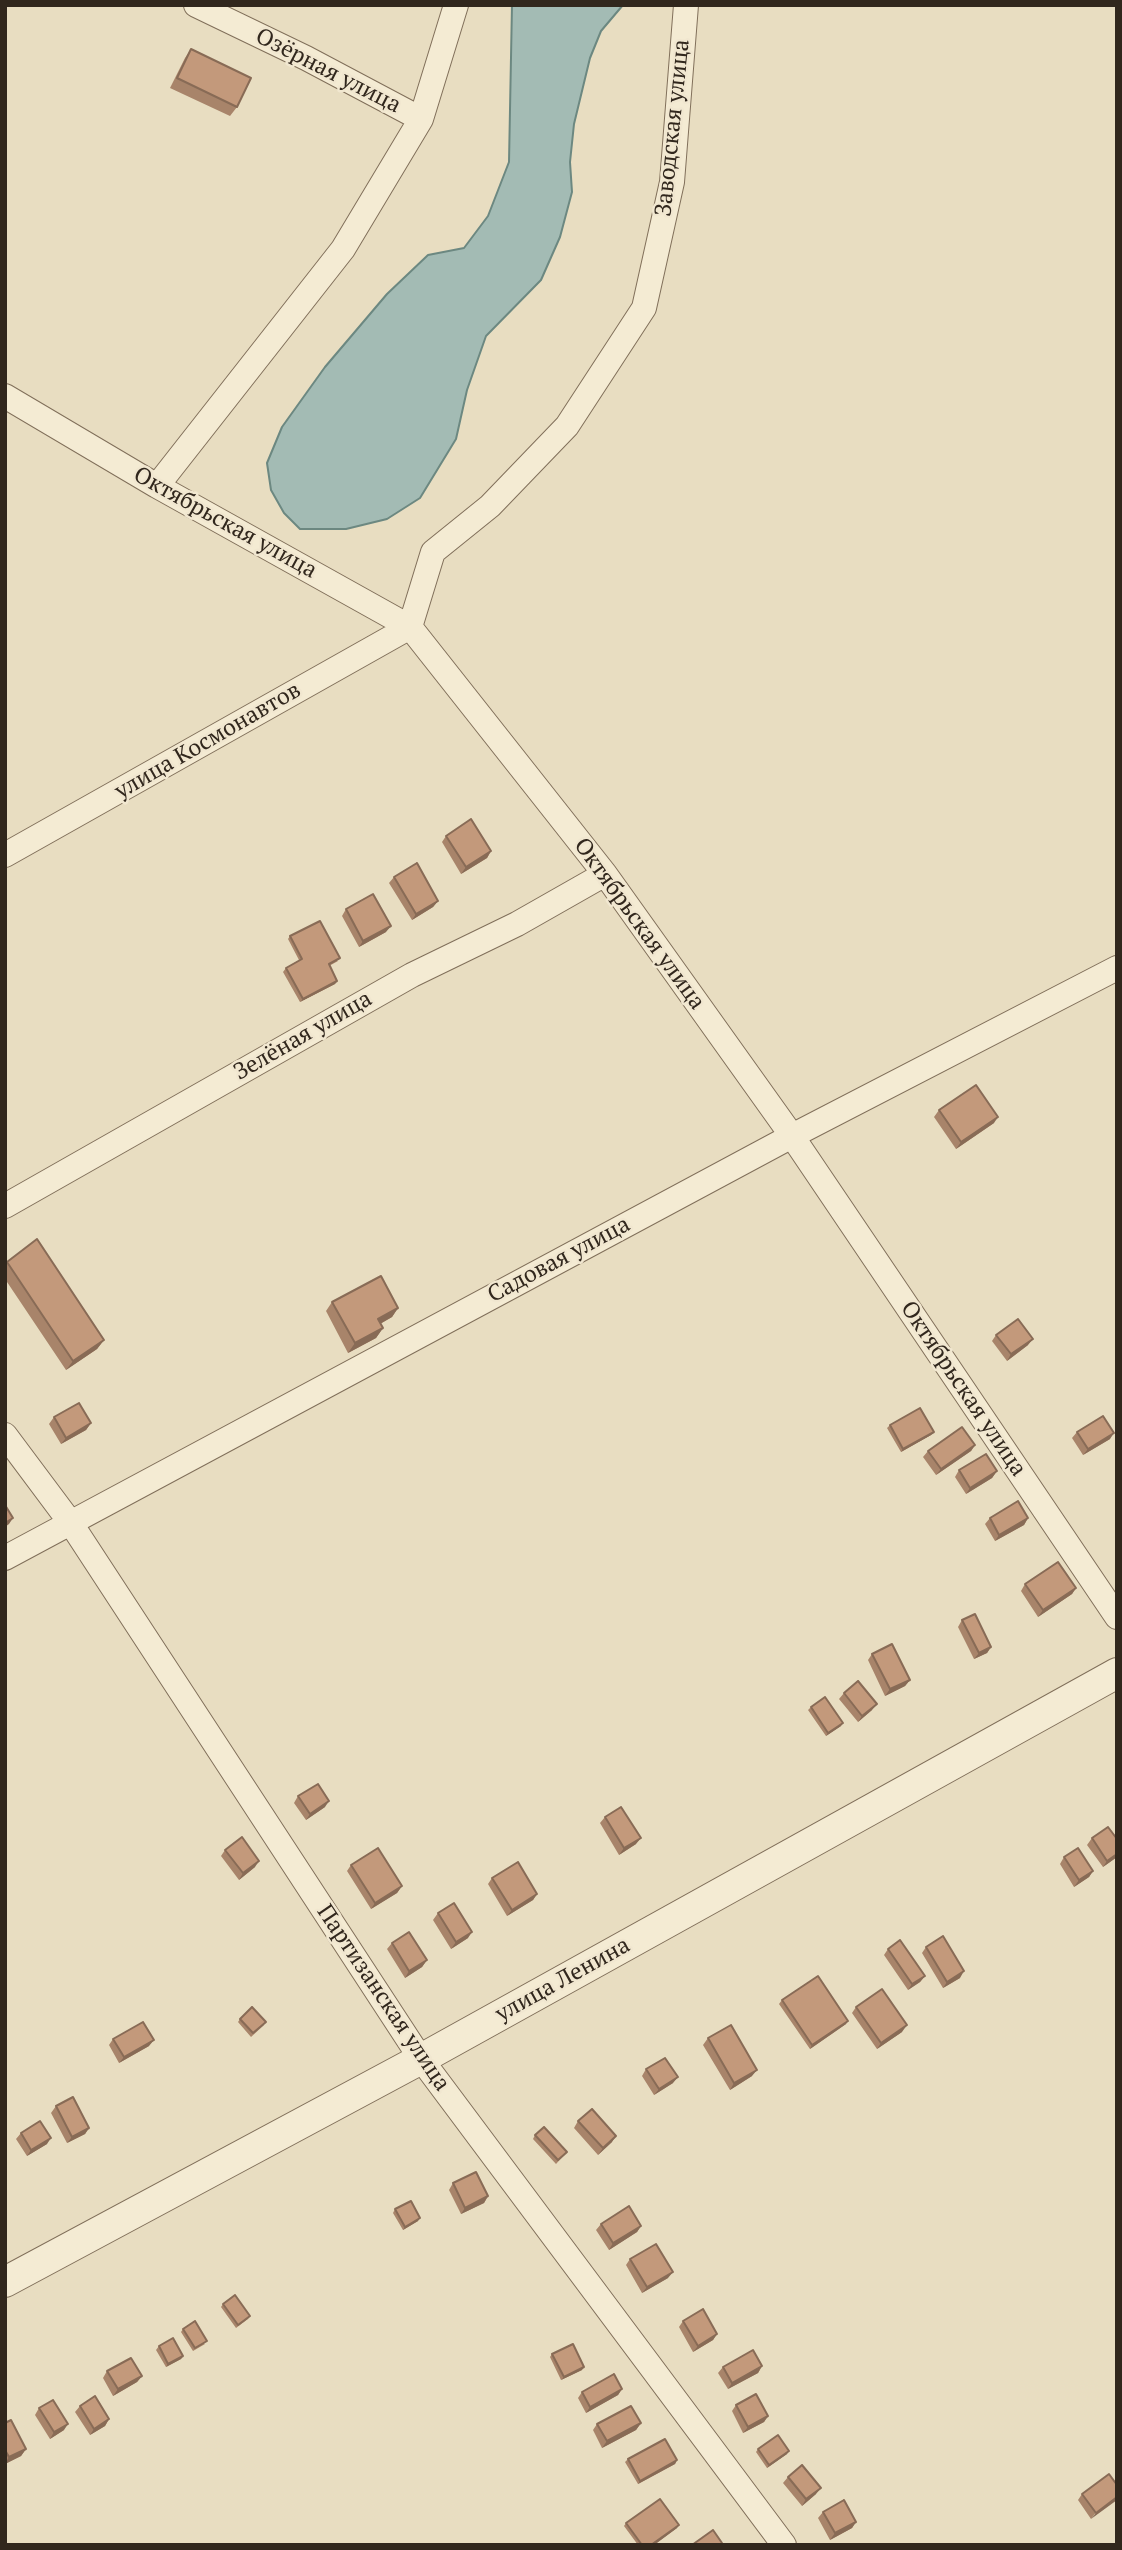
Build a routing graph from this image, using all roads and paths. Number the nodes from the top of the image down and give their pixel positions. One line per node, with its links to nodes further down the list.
1 (197, 5): 4 (street, Озёрная улица)
2 (456, 5): 4 (street)
3 (686, 5): 7 (street, Заводская улица)
4 (421, 119): 6 (street)
5 (5, 396): 6 (street, Октябрьская улица)
6 (158, 486): 7 (street, Октябрьская улица)
7 (410, 626): 8 (street, улица Космонавтов); 9 (street, Октябрьская улица)
8 (5, 855)
9 (605, 874): 11 (street, Октябрьская улица); 12 (street, Зелёная улица)
10 (1117, 968): 11 (street, Садовая улица)
11 (792, 1136): 14 (street, Садовая улица); 16 (street, Октябрьская улица)
12 (5, 1206)
13 (5, 1435): 14 (street, Партизанская улица)
14 (70, 1522): 15 (street, Садовая улица); 18 (street, Партизанская улица)
15 (5, 1558)
16 (1117, 1617)
17 (1117, 1673): 18 (street, улица Ленина)
18 (421, 2059): 19 (street, улица Ленина); 20 (street, Партизанская улица)
19 (5, 2282)
20 (784, 2545)

